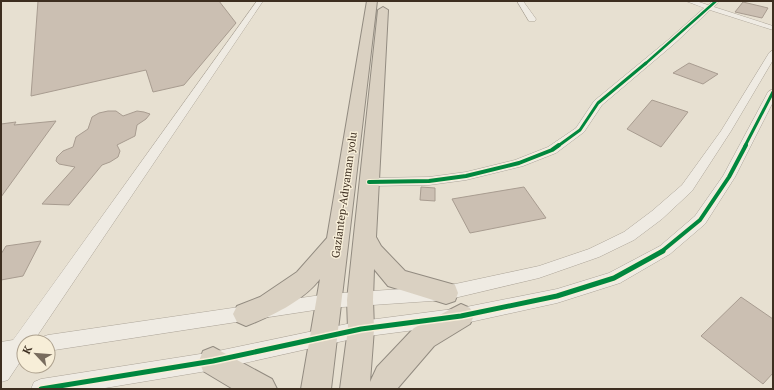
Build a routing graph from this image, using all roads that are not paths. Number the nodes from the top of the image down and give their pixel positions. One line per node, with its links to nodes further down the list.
1 (260, 1): 20 (street)
2 (372, 1): 13 (highway, Gaziantep-Adıyaman yolu)
3 (384, 1): 11 (highway, Gaziantep-Adıyaman yolu)
4 (520, 1): 7 (street)
5 (689, 1): 6 (street)
6 (713, 4): 8 (street); 11 (street)
7 (532, 19)
8 (773, 28)
9 (773, 53): 14 (street)
10 (773, 92): 18 (street)
11 (369, 182): 12 (highway, Gaziantep-Adıyaman yolu)
12 (365, 238): 14 (highway); 15 (highway, Gaziantep-Adıyaman yolu)
13 (337, 241): 16 (highway, Gaziantep-Adıyaman yolu); 17 (highway)
14 (446, 293): 15 (street)
15 (360, 300): 16 (street); 19 (highway, Gaziantep-Adıyaman yolu)
16 (328, 301): 17 (street); 21 (highway, Gaziantep-Adıyaman yolu)
17 (246, 314): 22 (street)
18 (461, 316): 19 (street); 32 (highway)
19 (361, 329): 21 (street); 31 (highway, Gaziantep-Adıyaman yolu)
20 (31, 334)
21 (323, 337): 26 (street); 30 (highway, Gaziantep-Adıyaman yolu)
22 (56, 342)
23 (16, 348): 24 (street)
24 (1, 351)
25 (16, 354): 27 (street)
26 (213, 361): 28 (street); 29 (highway)
27 (1, 373)
28 (41, 389)
29 (262, 389)
30 (316, 389)
31 (355, 389)
32 (382, 389)

